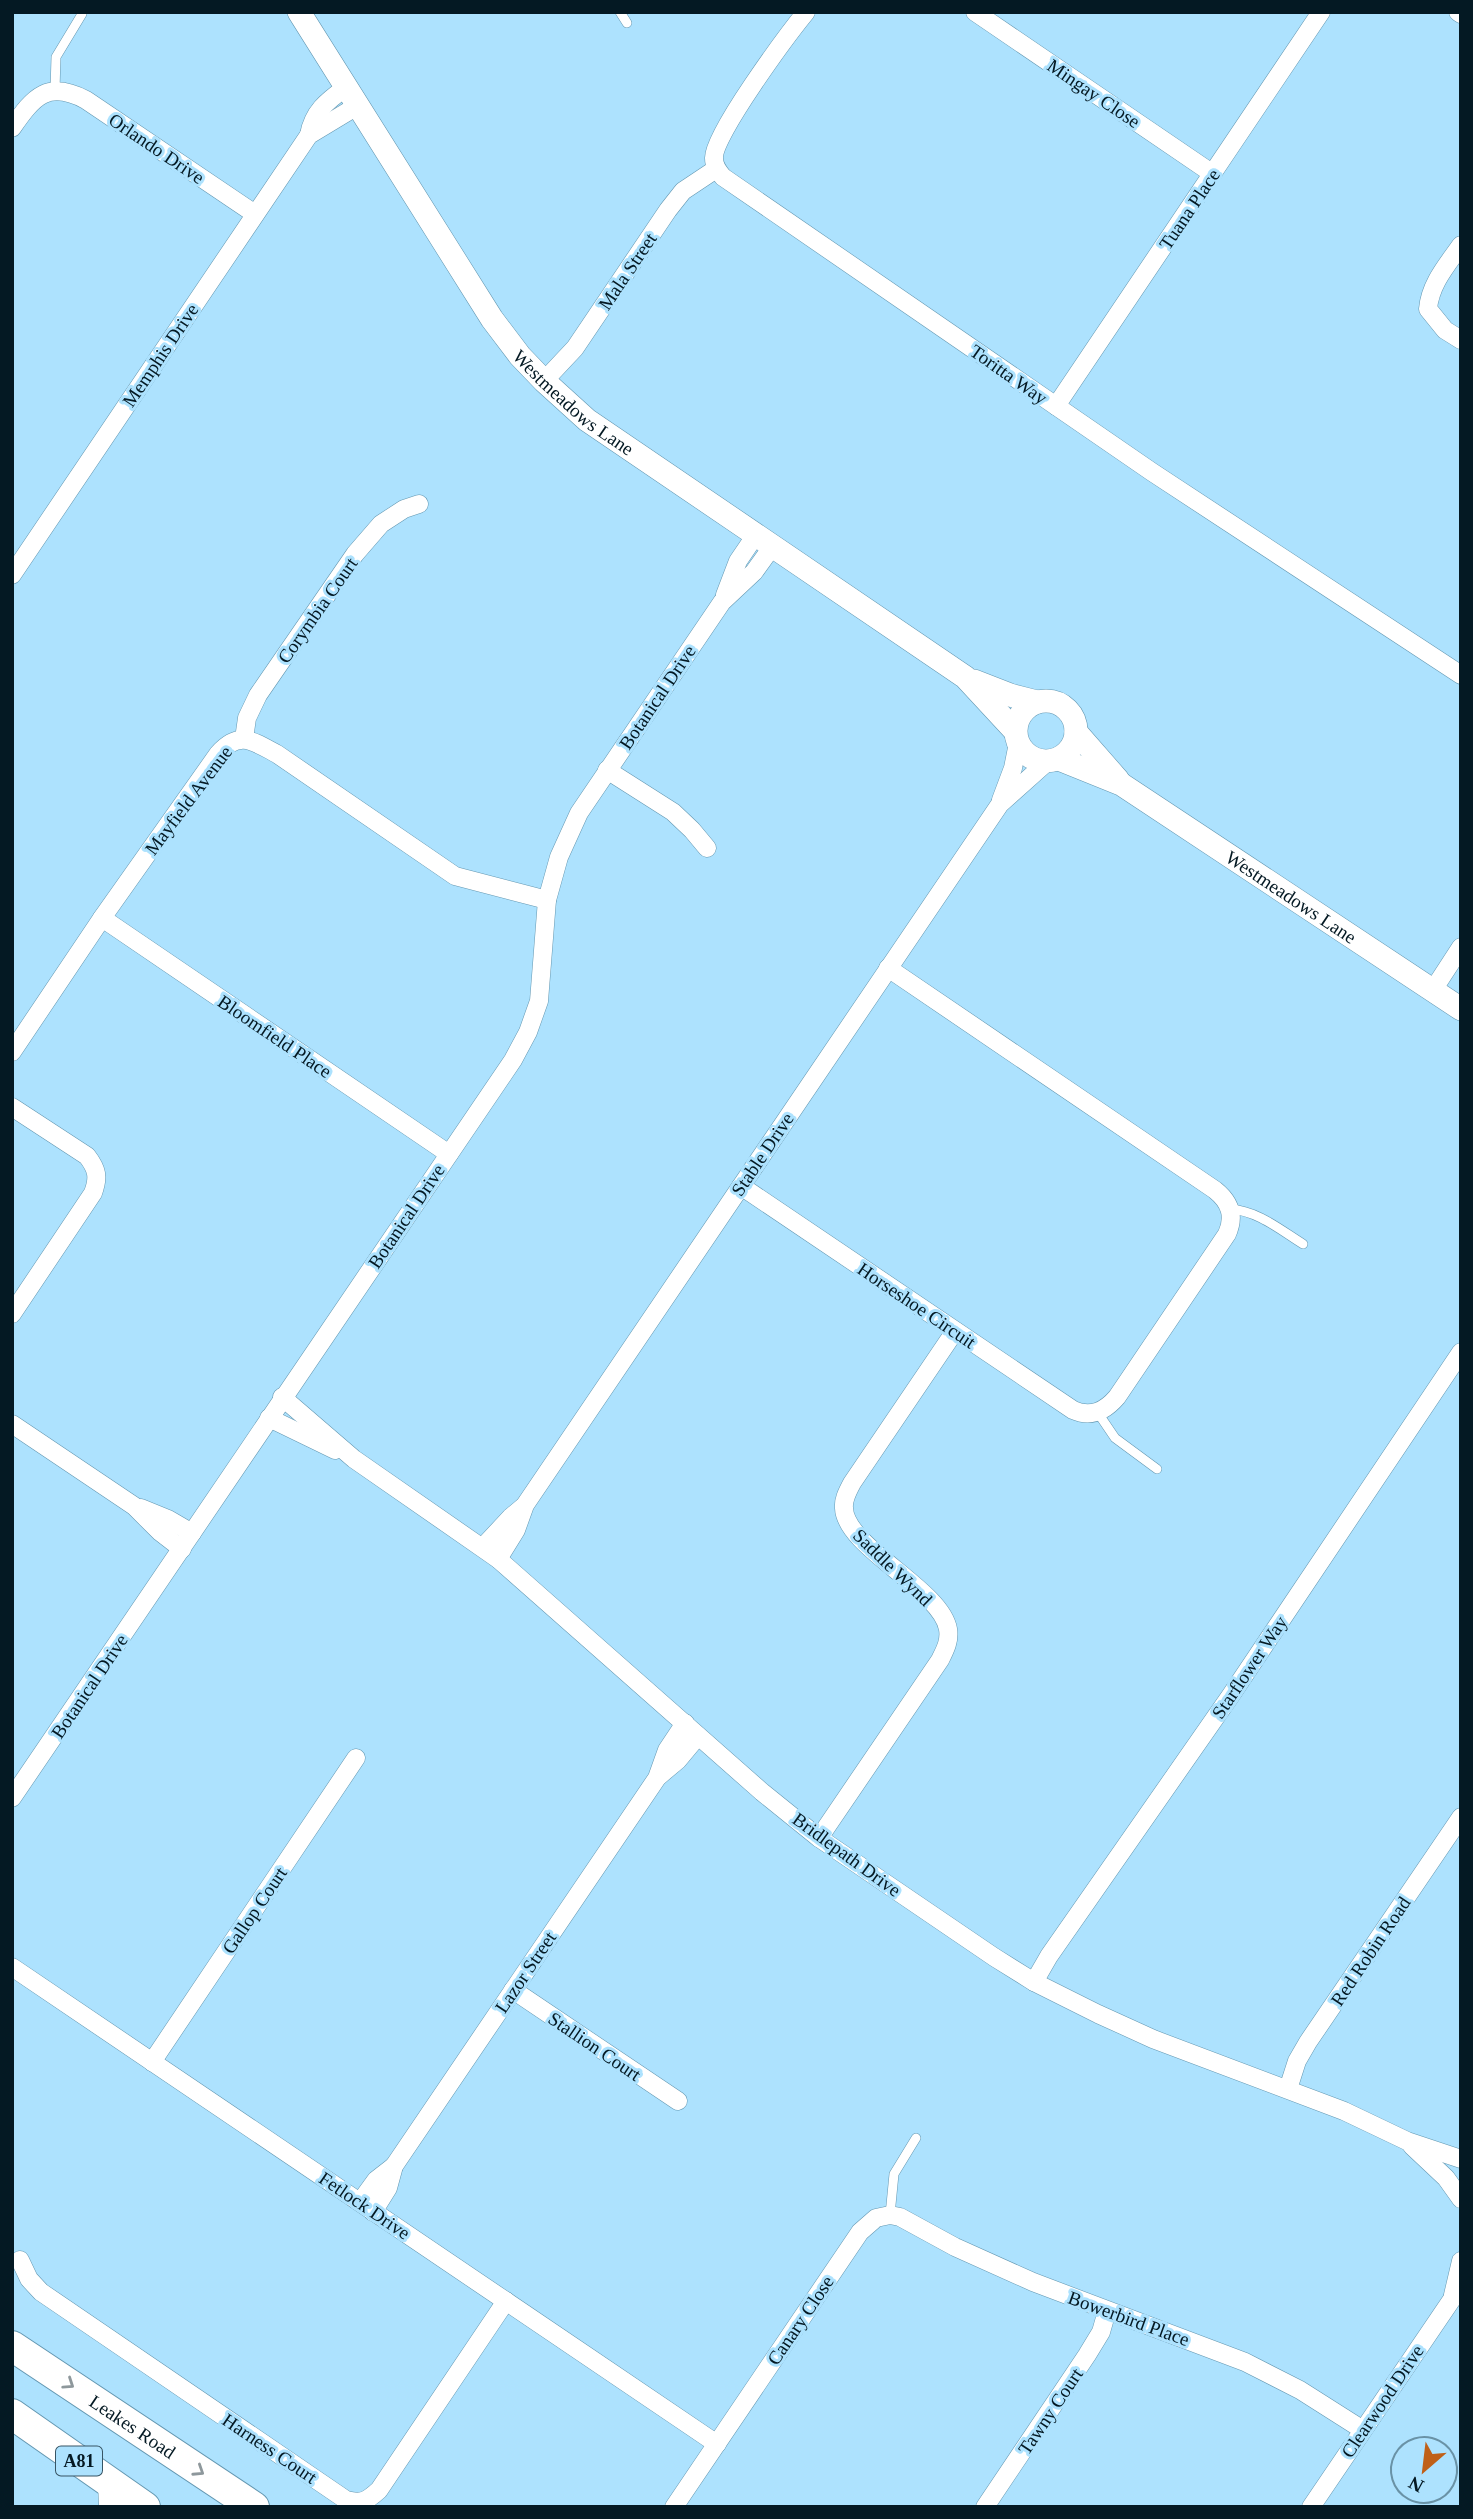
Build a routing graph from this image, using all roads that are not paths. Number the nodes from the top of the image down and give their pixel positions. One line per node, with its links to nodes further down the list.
1 (299, 12): 9 (street, Westmeadows Lane)
2 (620, 12): 7 (lane)
3 (806, 12): 11 (street)
4 (975, 12): 12 (street, Mingay Close)
5 (1321, 12): 12 (street, Tuana Place)
6 (82, 14): 8 (lane)
7 (627, 23)
8 (55, 90): 10 (street); 13 (street, Orlando Drive)
9 (351, 97): 13 (street, Memphis Drive); 16 (street, Westmeadows Lane)
10 (12, 128)
11 (716, 169): 16 (street, Mala Street); 17 (street, Toritta Way)
12 (1213, 174): 17 (street, Tuana Place)
13 (255, 214): 20 (street, Memphis Drive)
14 (1461, 245): 15 (street)
15 (1461, 340)
16 (544, 381): 19 (street, Westmeadows Lane)
17 (1056, 406): 21 (street, Toritta Way)
18 (419, 504): 26 (street, Corymbia Court)
19 (763, 541): 22 (street, Westmeadows Lane); 28 (street, Botanical Drive)
20 (12, 575)
21 (1461, 675)
22 (965, 677): 23 (street, Westmeadows Lane); 25 (street, Westmeadows Lane)
23 (1037, 702): 24 (street); 25 (street)
24 (1076, 732): 27 (street); 29 (street, Westmeadows Lane)
25 (1016, 737): 27 (street); 30 (street, Stable Drive)
26 (244, 739): 32 (street, Mayfield Avenue); 33 (street, Mayfield Avenue)
27 (1053, 760): 29 (street, Westmeadows Lane); 30 (street, Stable Drive)
28 (607, 770): 31 (street); 32 (street, Botanical Drive)
29 (1121, 784): 36 (street, Westmeadows Lane)
30 (1000, 804): 35 (street, Stable Drive)
31 (707, 848)
32 (547, 900): 40 (street, Botanical Drive)
33 (102, 918): 38 (street, Mayfield Avenue); 40 (street, Bloomfield Place)
34 (1461, 947): 36 (street)
35 (888, 968): 41 (street, Stable Drive); 42 (street)
36 (1433, 990): 37 (street, Westmeadows Lane)
37 (1461, 1009)
38 (12, 1052)
39 (12, 1107): 44 (street)
40 (449, 1154): 47 (street, Botanical Drive)
41 (741, 1186): 45 (street, Horseshoe Circuit); 53 (street, Stable Drive)
42 (1230, 1209): 43 (lane); 48 (street)
43 (1303, 1244)
44 (12, 1314)
45 (955, 1331): 48 (street, Horseshoe Circuit); 63 (street, Saddle Wynd)
46 (1461, 1352): 65 (street, Starflower Way)
47 (282, 1397): 49 (street, Botanical Drive); 51 (street, Bridlepath Drive)
48 (1098, 1413): 52 (lane)
49 (269, 1418): 51 (street, Bridlepath Drive); 55 (street, Botanical Drive)
50 (12, 1424): 54 (street)
51 (354, 1459): 56 (street, Bridlepath Drive)
52 (1157, 1469)
53 (525, 1505): 56 (street, Stable Drive); 58 (street, Stable Drive)
54 (134, 1506): 55 (street); 57 (street)
55 (192, 1533): 57 (street, Botanical Drive)
56 (483, 1548): 58 (street, Bridlepath Drive)
57 (182, 1549): 61 (street, Botanical Drive)
58 (498, 1559): 59 (street, Bridlepath Drive)
59 (692, 1729): 63 (street, Bridlepath Drive); 66 (street, Lazor Street)
60 (356, 1758): 67 (street, Gallop Court)
61 (12, 1798)
62 (1461, 1817): 68 (street, Red Robin Road)
63 (819, 1838): 65 (street, Bridlepath Drive)
64 (12, 1967): 67 (street, Fetlock Drive)
65 (1034, 1982): 68 (street, Bridlepath Drive)
66 (513, 1990): 69 (street, Stallion Court); 74 (street, Lazor Street)
67 (152, 2062): 74 (street, Fetlock Drive)
68 (1288, 2089): 71 (street, Bridlepath Drive)
69 (678, 2101)
70 (916, 2138): 75 (lane)
71 (1407, 2141): 72 (street, Bridlepath Drive); 73 (street, Bridlepath Drive)
72 (1461, 2159)
73 (1461, 2199)
74 (367, 2207): 79 (street, Fetlock Drive)
75 (890, 2215): 80 (street, Bowerbird Place); 84 (street, Canary Close)
76 (20, 2260): 79 (street, Harness Court)
77 (1461, 2261): 78 (street, Clearwood Drive)
78 (1457, 2290): 83 (street, Clearwood Drive)
79 (506, 2301): 84 (street, Fetlock Drive)
80 (1107, 2311): 83 (street, Bowerbird Place); 89 (street, Tawny Court)
81 (12, 2346): 87 (highway, Leakes Road, one-way to 87)
82 (12, 2414): 85 (highway, A81)
83 (1363, 2430): 90 (street, Clearwood Drive)
84 (717, 2444): 88 (street, Canary Close)
85 (107, 2494): 86 (highway, A81)
86 (145, 2507)
87 (254, 2507)
88 (674, 2507)
89 (985, 2507)
90 (1311, 2507)

